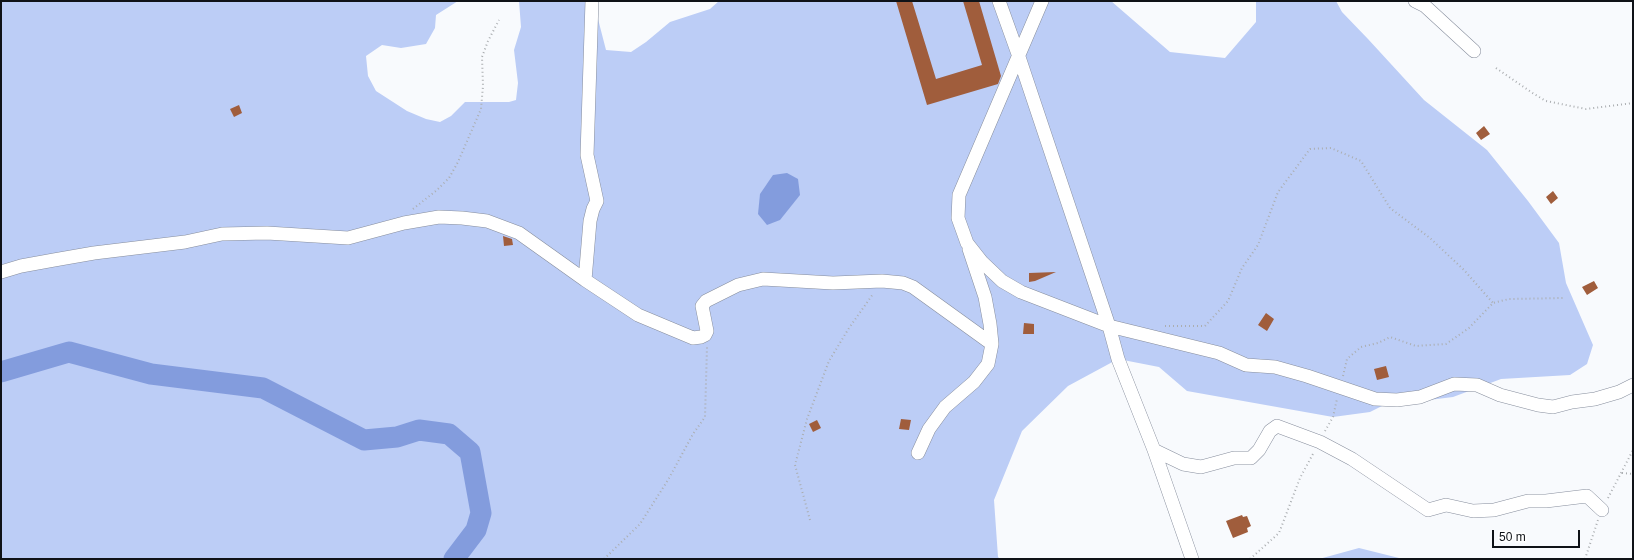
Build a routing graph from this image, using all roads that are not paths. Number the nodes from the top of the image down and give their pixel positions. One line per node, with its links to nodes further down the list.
1 (592, 1): 9 (street)
2 (999, 1): 6 (street)
3 (1042, 1): 6 (street)
4 (1415, 1): 5 (street)
5 (1474, 51)
6 (1018, 54): 7 (street); 10 (street)
7 (967, 243): 10 (street); 11 (street)
8 (1, 272): 9 (street)
9 (585, 280): 11 (street)
10 (1109, 326): 12 (street); 13 (street)
11 (992, 344): 14 (street)
12 (1633, 385)
13 (1154, 450): 15 (street); 16 (street)
14 (918, 453)
15 (1602, 510)
16 (1192, 559)

